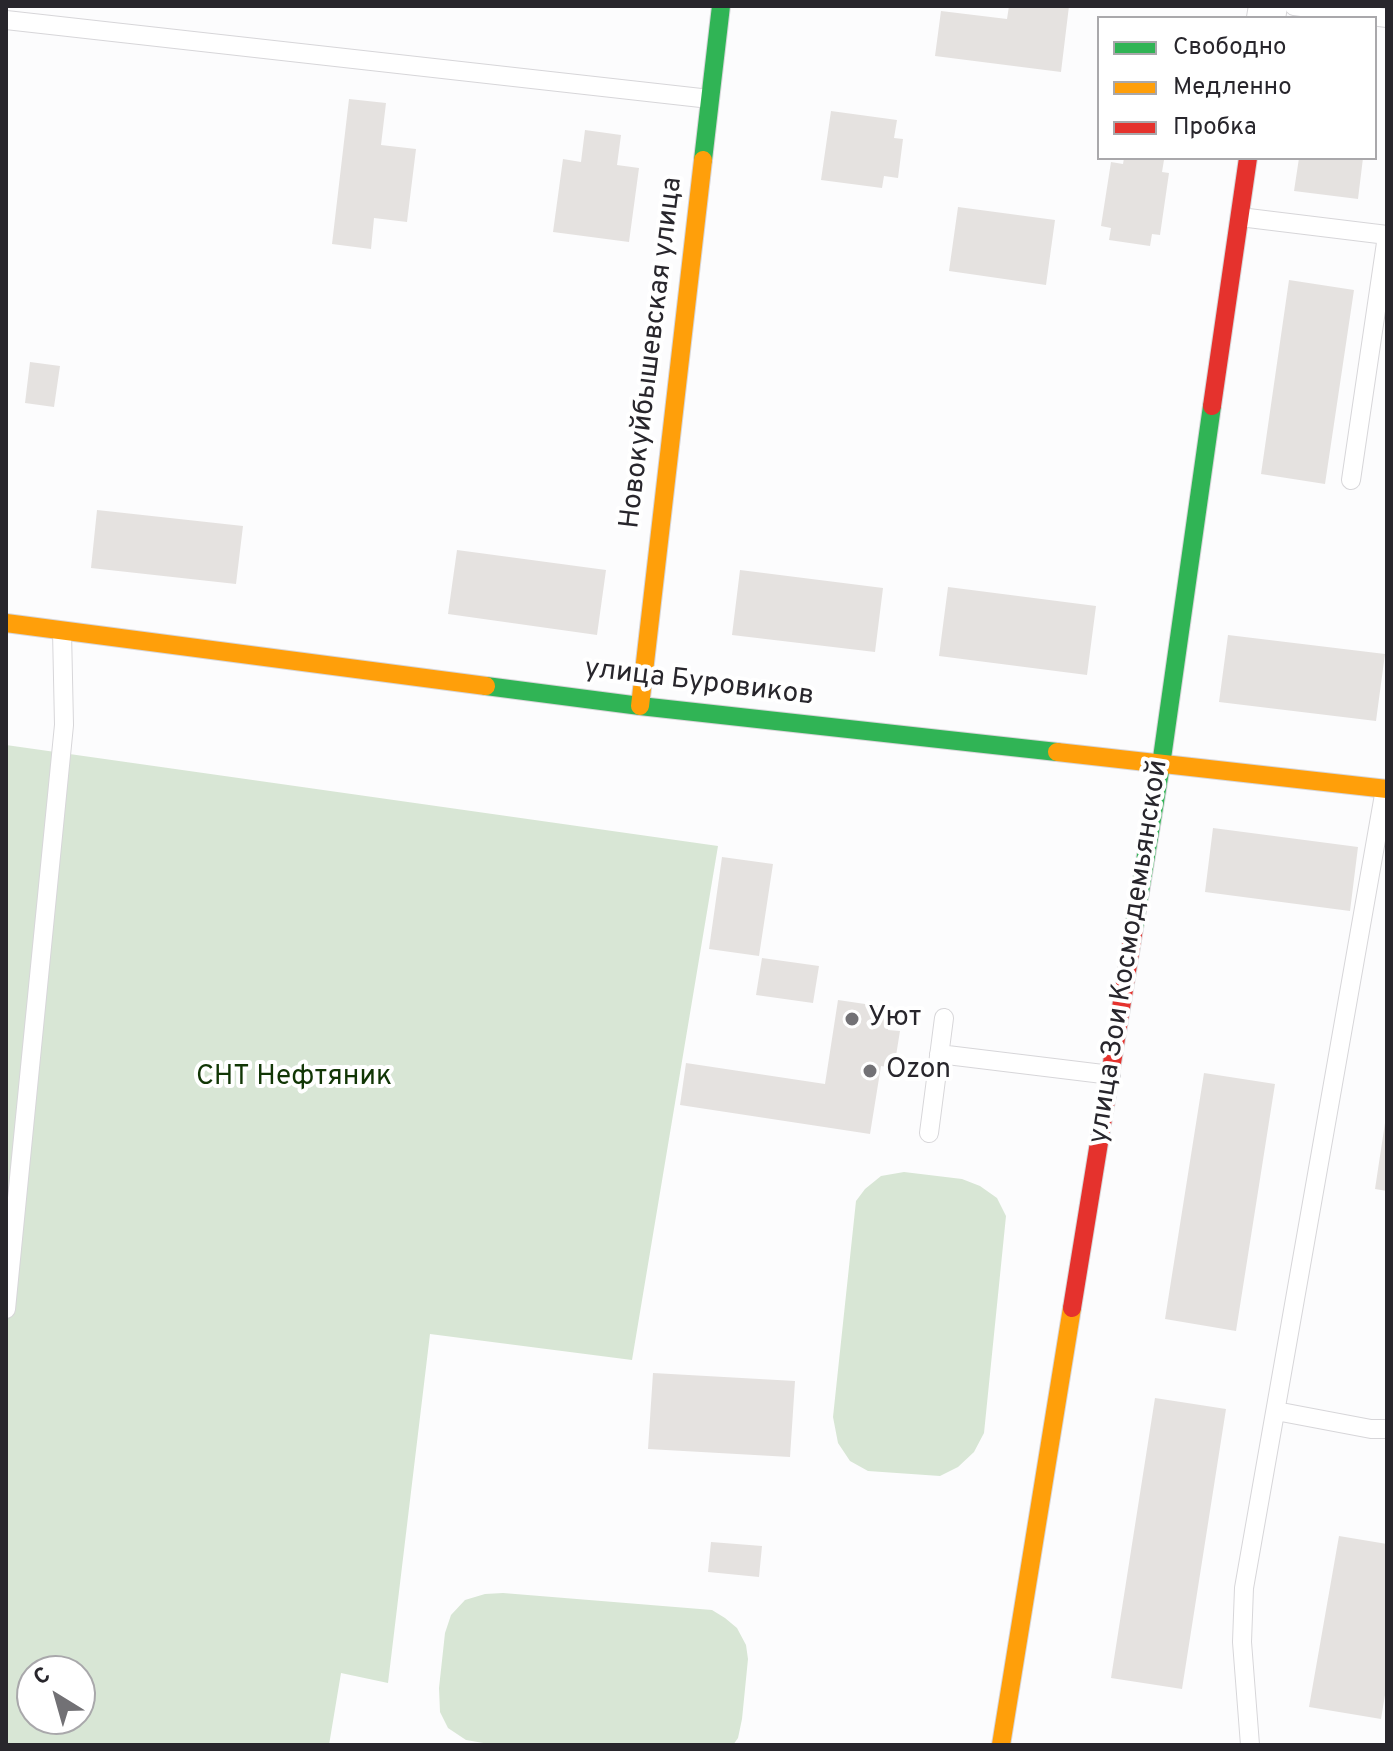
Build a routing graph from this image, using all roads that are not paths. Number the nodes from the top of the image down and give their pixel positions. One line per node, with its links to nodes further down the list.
1 (721, 6): 5 (street, Новокуйбышевская улица)
2 (1294, 6): 3 (lane)
3 (1372, 16)
4 (6, 20): 5 (lane)
5 (710, 99): 12 (street, Новокуйбышевская улица)
6 (1248, 160): 7 (street, улица Зои Космодемьянской)
7 (1240, 217): 8 (lane); 13 (street, улица Зои Космодемьянской)
8 (1387, 236): 9 (lane)
9 (1351, 480)
10 (6, 623): 11 (street, улица Буровиков)
11 (62, 631): 12 (street, улица Буровиков); 19 (lane)
12 (640, 706): 13 (street, улица Буровиков)
13 (1161, 765): 14 (street, улица Буровиков); 17 (street, улица Зои Космодемьянской)
14 (1386, 789): 20 (lane)
15 (944, 1018): 16 (lane)
16 (939, 1054): 17 (lane); 18 (lane)
17 (1111, 1075): 22 (street, улица Зои Космодемьянской)
18 (929, 1133)
19 (6, 1309)
20 (1276, 1411): 21 (lane); 23 (lane)
21 (1387, 1429)
22 (1001, 1745)
23 (1250, 1745)

